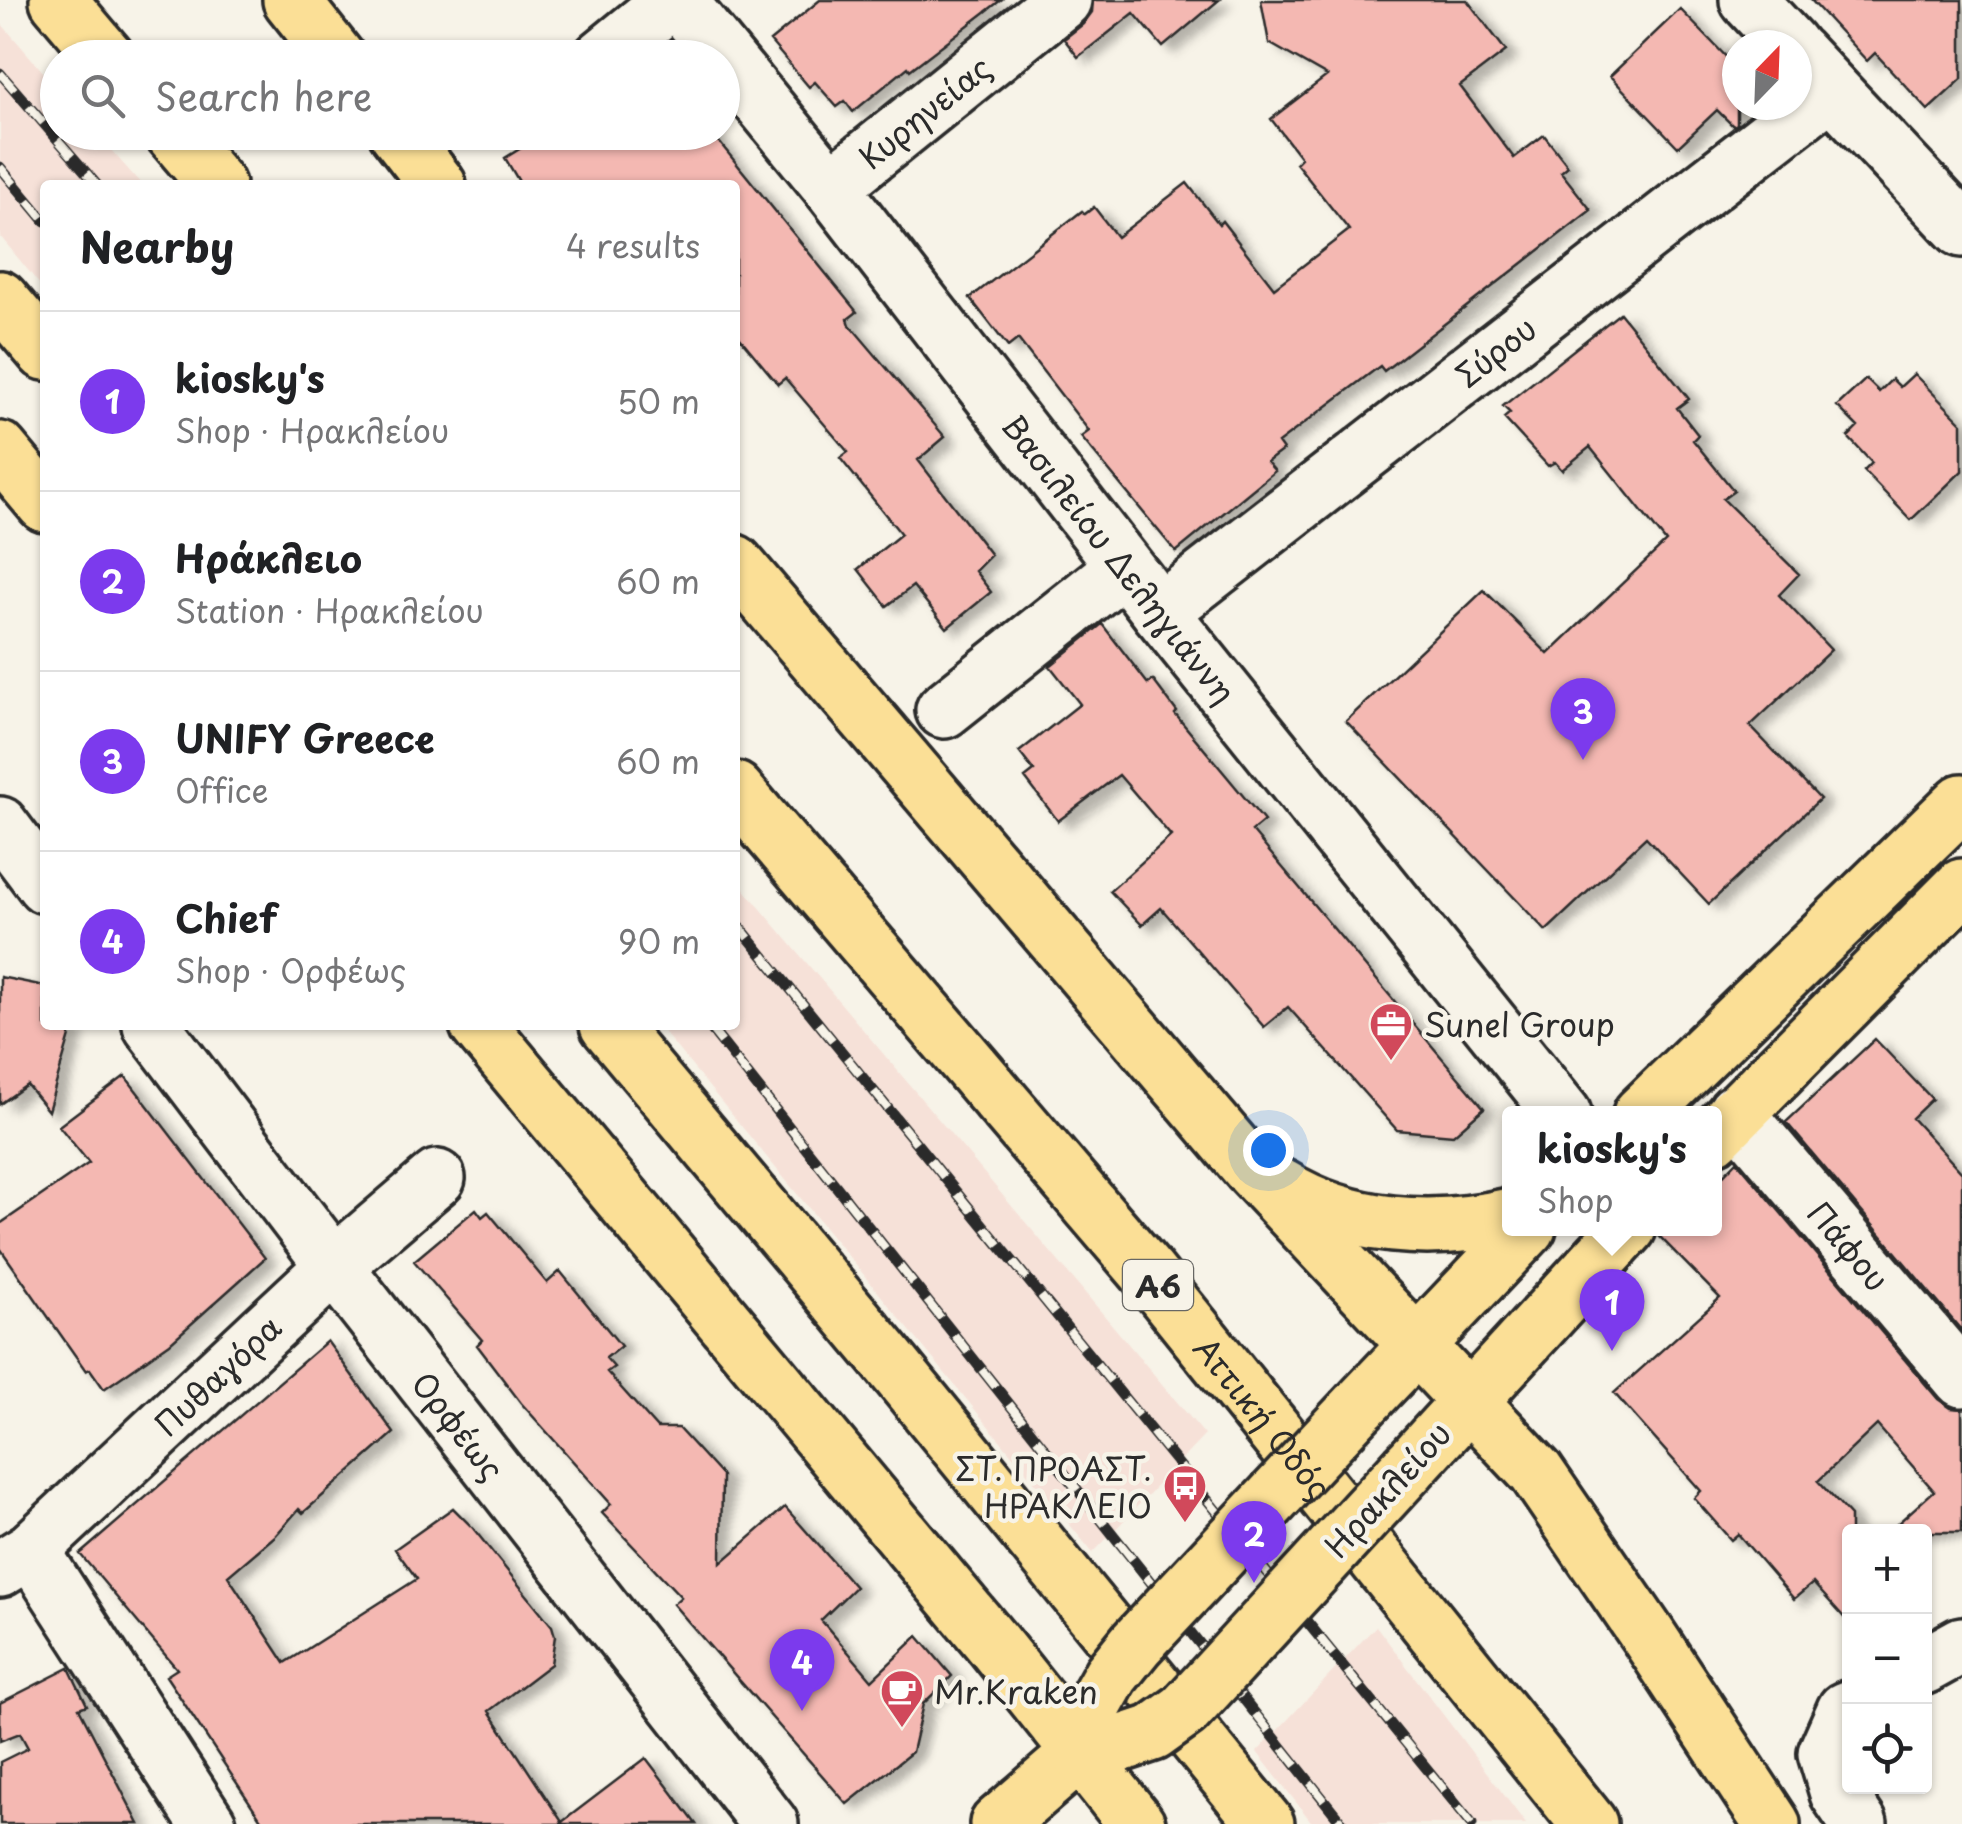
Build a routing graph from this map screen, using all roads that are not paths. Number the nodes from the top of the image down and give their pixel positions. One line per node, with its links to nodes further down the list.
1 (58, 0): 7 (main road)
2 (291, 0): 8 (main road)
3 (675, 0): 9 (street); 10 (street, Βασιλείου Δεληγιάννη)
4 (1063, 0): 17 (street, Κυρηνείας)
5 (1748, 0): 6 (street)
6 (1776, 30)
7 (92, 40)
8 (323, 40)
9 (625, 40)
10 (708, 40)
11 (1814, 72): 18 (street); 25 (street, Σύρου)
12 (740, 78): 17 (street, Βασιλείου Δεληγιάννη)
13 (187, 150): 15 (main road)
14 (411, 150): 16 (main road)
15 (213, 180)
16 (434, 180)
17 (831, 187): 23 (street, Βασιλείου Δεληγιάννη)
18 (1962, 229)
19 (0, 298): 20 (main road)
20 (40, 346)
21 (0, 450): 22 (main road)
22 (40, 498)
23 (1124, 566): 25 (street, Βασιλείου Δεληγιάννη); 26 (street)
24 (740, 569): 38 (main road)
25 (1160, 612): 35 (street, Βασιλείου Δεληγιάννη)
26 (944, 710)
27 (740, 796): 57 (main road, Αττική Οδός / Α6)
28 (1962, 802): 36 (main road)
29 (0, 825): 30 (street)
30 (40, 878)
31 (1962, 888): 37 (main road)
32 (155, 1030): 43 (street, Ορφέως)
33 (482, 1030): 51 (main road)
34 (612, 1030): 56 (main road)
35 (1557, 1106)
36 (1648, 1106)
37 (1725, 1124): 45 (street, Πάφου)
38 (1250, 1168): 40 (main road); 44 (main road)
39 (437, 1178): 43 (street, Πυθαγόρα)
40 (1502, 1217)
41 (1520, 1236): 44 (main road, Ηρακλείου)
42 (1621, 1236): 46 (main road, Ηρακλείου)
43 (334, 1266): 47 (street, Πυθαγόρα); 53 (street, Ορφέως)
44 (1416, 1345): 46 (main road); 51 (main road, Ηρακλείου, bridge)
45 (1962, 1378)
46 (1468, 1400): 51 (main road, Ηρακλείου, bridge); 58 (main road)
47 (15, 1560): 52 (street)
48 (1962, 1645): 49 (street)
49 (1932, 1662)
50 (1838, 1730): 59 (street)
51 (1097, 1736): 54 (main road, Ηρακλείου); 55 (main road)
52 (208, 1824)
53 (770, 1824)
54 (998, 1824)
55 (1137, 1824)
56 (1266, 1824)
57 (1589, 1824)
58 (1772, 1824)
59 (1859, 1824)

